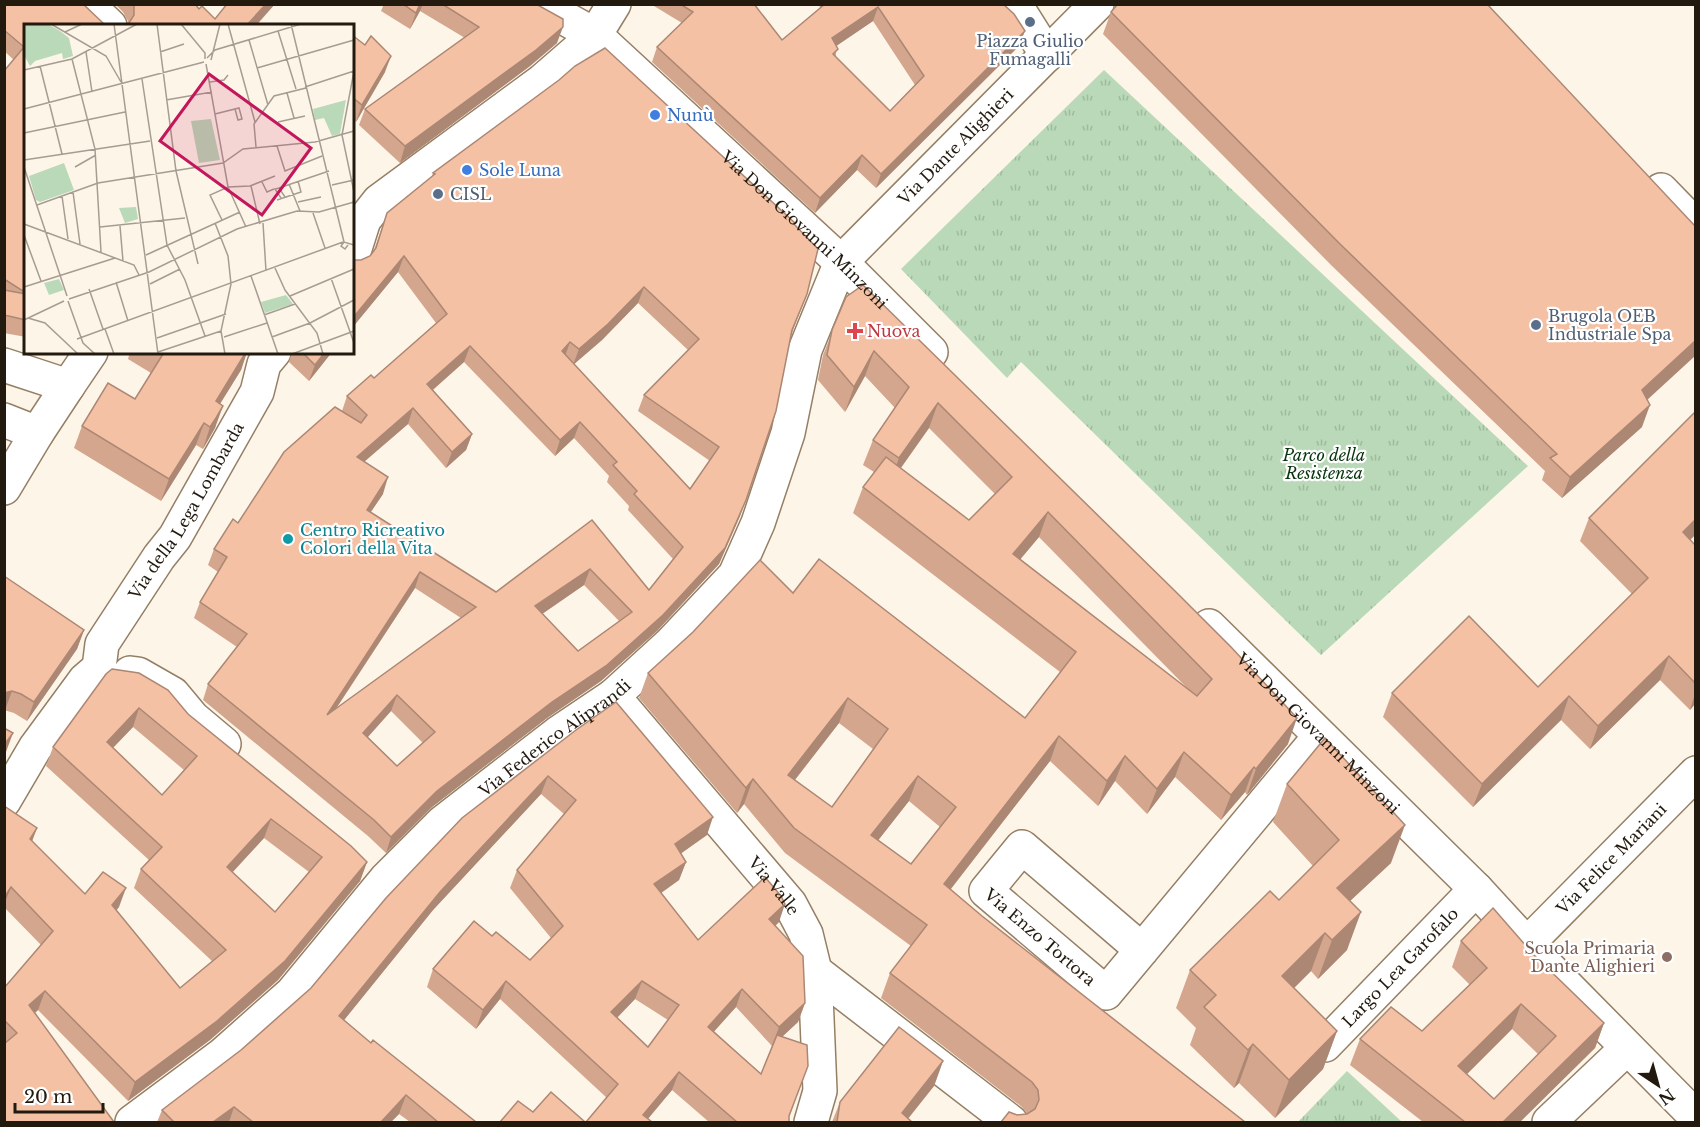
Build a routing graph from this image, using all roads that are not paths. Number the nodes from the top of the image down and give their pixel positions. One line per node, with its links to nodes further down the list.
1 (87, 4): 6 (street)
2 (539, 4): 7 (street, Via Don Giovanni Minzoni)
3 (614, 4): 7 (street)
4 (1015, 4): 8 (street)
5 (1097, 4): 8 (street, Via Dante Alighieri)
6 (108, 24)
7 (595, 35): 11 (street); 12 (street, Via Don Giovanni Minzoni)
8 (1047, 55): 12 (street, Via Dante Alighieri)
9 (1638, 166): 10 (street)
10 (1695, 226)
11 (354, 242)
12 (841, 262): 16 (street, Via Don Giovanni Minzoni); 23 (street, Via Federico Aliprandi)
13 (90, 354): 17 (street)
14 (261, 356): 22 (street, Via della Lega Lombarda)
15 (4, 365): 17 (street)
16 (955, 376)
17 (68, 386): 19 (street)
18 (4, 420): 19 (street)
19 (37, 433): 20 (street)
20 (4, 488)
21 (1184, 602): 24 (street, Via Don Giovanni Minzoni)
22 (99, 668): 25 (street); 27 (street)
23 (613, 696): 31 (street, Via Valle); 35 (street, Via Federico Aliprandi)
24 (1320, 736): 28 (street, Via Don Giovanni Minzoni); 30 (street, Via Enzo Tortora)
25 (247, 763)
26 (1695, 773): 29 (street, Via Felice Mariani)
27 (4, 801)
28 (1476, 890): 29 (street, Via Don Giovanni Minzoni); 32 (street, Largo Lea Garofalo)
29 (1527, 944): 33 (street, Via Don Giovanni Minzoni)
30 (1142, 950): 30 (street, Via Enzo Tortora)
31 (814, 971): 36 (street, Via Valle); 37 (street)
32 (1325, 1045)
33 (1627, 1048): 34 (street, Via Don Giovanni Minzoni); 38 (street)
34 (1695, 1117)
35 (132, 1122)
36 (811, 1122)
37 (1011, 1122)
38 (1549, 1122)

